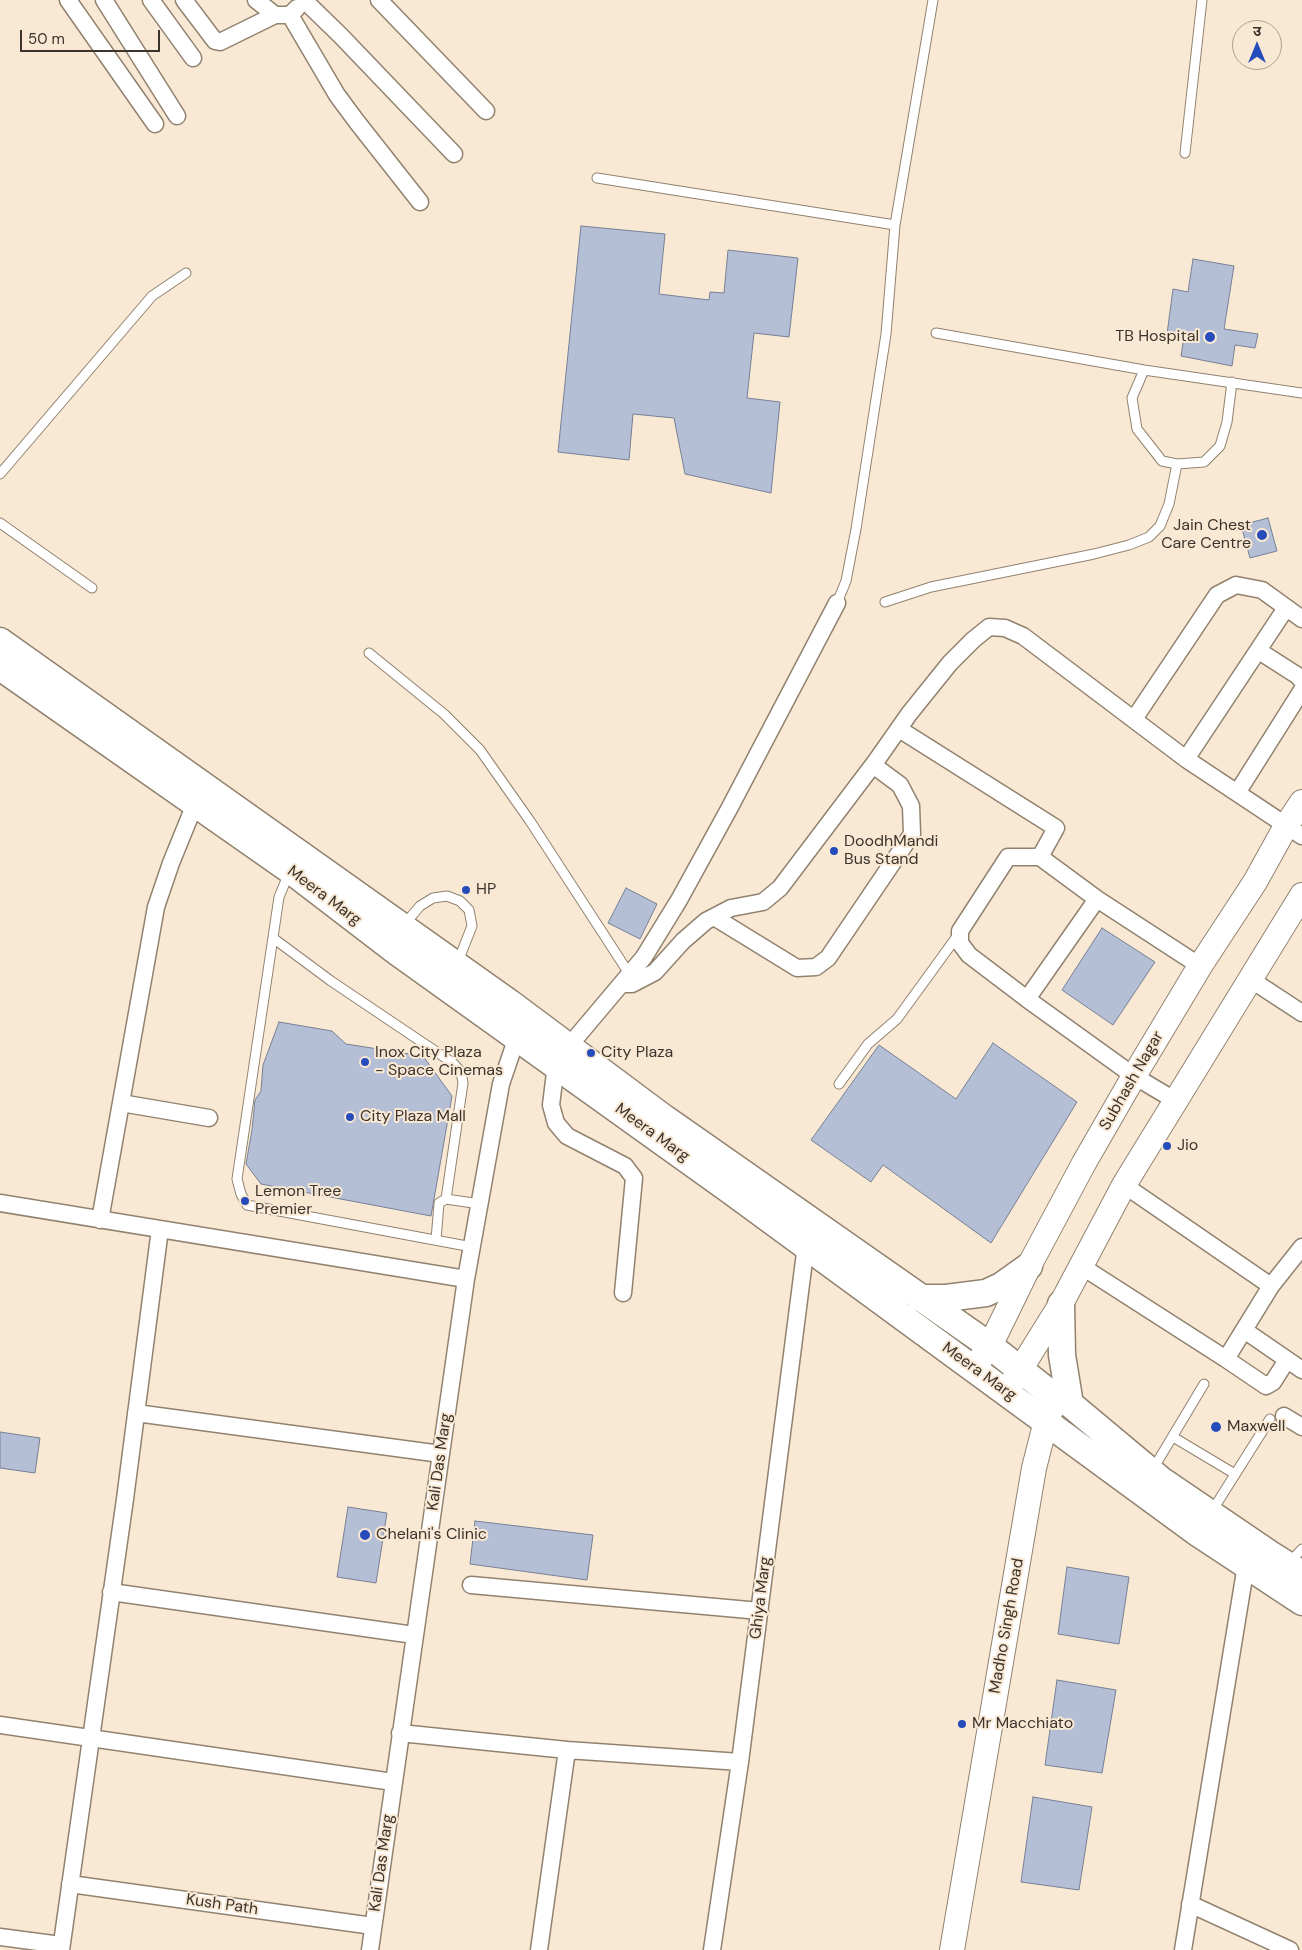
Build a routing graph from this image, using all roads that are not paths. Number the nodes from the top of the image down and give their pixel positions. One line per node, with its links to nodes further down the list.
1 (68, 0): 14 (street)
2 (104, 0): 13 (street)
3 (151, 0): 11 (street)
4 (184, 0): 10 (street)
5 (256, 0): 10 (street)
6 (380, 0): 12 (street)
7 (933, 0): 19 (lane)
8 (1202, 0): 15 (lane)
9 (308, 1): 10 (street); 16 (street)
10 (283, 15): 18 (street)
11 (193, 58)
12 (486, 111)
13 (177, 116)
14 (156, 124)
15 (1185, 153)
16 (454, 154)
17 (597, 178): 19 (lane)
18 (420, 202)
19 (895, 225): 30 (lane)
20 (186, 273): 26 (lane)
21 (936, 333): 22 (lane)
22 (1144, 370): 23 (lane); 25 (lane)
23 (1232, 382): 24 (lane); 25 (lane)
24 (1302, 392)
25 (1177, 464): 29 (lane)
26 (0, 474)
27 (0, 523): 28 (lane)
28 (92, 588)
29 (885, 602)
30 (837, 603): 57 (street)
31 (1286, 608): 32 (street); 33 (street); 38 (street)
32 (1302, 619)
33 (1259, 651): 36 (street); 40 (street)
34 (369, 654): 57 (lane)
35 (3, 656): 44 (main road, Meera Marg); 51 (main road, Meera Marg)
36 (1302, 681)
37 (1302, 690): 42 (street)
38 (1134, 719): 39 (street); 40 (street)
39 (900, 729): 41 (street); 46 (street)
40 (1186, 758): 42 (street)
41 (872, 765): 50 (street); 50 (street)
42 (1237, 793): 45 (street)
43 (1302, 802): 45 (street, Subhash Nagar)
44 (196, 804): 47 (main road, Meera Marg); 65 (street)
45 (1294, 831): 55 (street, Subhash Nagar)
46 (1040, 857): 49 (street); 52 (street)
47 (290, 870): 53 (lane); 60 (main road, Meera Marg)
48 (1302, 895): 56 (street)
49 (1098, 899): 55 (street); 58 (street)
50 (714, 917): 57 (street)
51 (403, 926): 54 (main road, Meera Marg); 54 (lane)
52 (960, 931): 58 (street); 63 (lane)
53 (273, 938): 68 (lane); 73 (lane)
54 (456, 964): 60 (main road, Meera Marg)
55 (1200, 966): 62 (street, Subhash Nagar)
56 (1250, 979): 59 (street); 64 (street)
57 (626, 980): 61 (street)
58 (1027, 999): 62 (street)
59 (1302, 1013)
60 (524, 1028): 61 (main road, Meera Marg); 70 (street, Kali Das Marg)
61 (563, 1055): 74 (main road, Meera Marg); 81 (street); 82 (main road, Meera Marg)
62 (1134, 1076): 64 (street); 77 (street, Subhash Nagar)
63 (839, 1084)
64 (1176, 1101): 67 (street)
65 (121, 1103): 66 (street); 71 (street)
66 (209, 1118)
67 (1124, 1184): 78 (street); 80 (street)
68 (446, 1199): 70 (lane); 73 (lane)
69 (0, 1203): 71 (street)
70 (480, 1204): 75 (street, Kali Das Marg)
71 (100, 1220): 72 (street)
72 (160, 1229): 79 (street); 94 (street)
73 (436, 1240): 75 (lane)
74 (806, 1245): 88 (main road, Meera Marg); 108 (street, Ghiya Marg)
75 (472, 1247): 79 (street, Kali Das Marg)
76 (1302, 1247): 80 (street)
77 (1029, 1266): 82 (main road); 85 (street, Subhash Nagar)
78 (1081, 1266): 83 (street); 86 (street)
79 (466, 1279): 99 (street, Kali Das Marg)
80 (1271, 1286): 84 (street)
81 (623, 1293)
82 (920, 1298): 85 (main road, Meera Marg)
83 (1060, 1304): 89 (street); 93 (main road)
84 (1244, 1330): 86 (street); 87 (street)
85 (990, 1346): 88 (street, Subhash Nagar); 89 (main road, Meera Marg)
86 (1226, 1359): 87 (street)
87 (1287, 1360): 90 (street)
88 (974, 1368): 92 (main road, Meera Marg)
89 (1020, 1370): 92 (street); 93 (main road, Meera Marg)
90 (1302, 1370)
91 (1204, 1384): 98 (lane)
92 (1007, 1392): 96 (main road, Meera Marg)
93 (1064, 1400): 96 (street, Madho Singh Road); 100 (main road, Meera Marg)
94 (136, 1413): 99 (street); 106 (street)
95 (1277, 1417): 97 (street); 101 (lane)
96 (1046, 1421): 104 (main road, Meera Marg); 124 (street, Madho Singh Road)
97 (1302, 1427)
98 (1173, 1437): 100 (lane); 101 (lane)
99 (441, 1454): 109 (street, Kali Das Marg)
100 (1152, 1472): 102 (main road, Meera Marg)
101 (1235, 1474): 102 (lane)
102 (1210, 1513): 103 (main road, Meera Marg)
103 (1297, 1562)
104 (1246, 1565): 107 (main road, Meera Marg); 117 (street)
105 (472, 1585): 108 (street)
106 (111, 1592): 109 (street); 112 (street)
107 (1302, 1602)
108 (760, 1611): 114 (street, Ghiya Marg)
109 (414, 1635): 111 (street, Kali Das Marg)
110 (0, 1725): 112 (street)
111 (400, 1733): 113 (street); 115 (street, Kali Das Marg)
112 (90, 1738): 115 (street); 116 (street)
113 (567, 1750): 114 (street); 122 (street)
114 (740, 1762): 123 (street, Ghiya Marg)
115 (394, 1782): 118 (street, Kali Das Marg)
116 (70, 1884): 118 (street, Kush Path); 120 (street)
117 (1190, 1904): 125 (street); 126 (street)
118 (374, 1926): 121 (street, Kali Das Marg)
119 (0, 1937): 120 (street)
120 (61, 1948)
121 (370, 1950)
122 (539, 1950)
123 (712, 1950)
124 (952, 1950)
125 (1183, 1950)
126 (1290, 1950)

